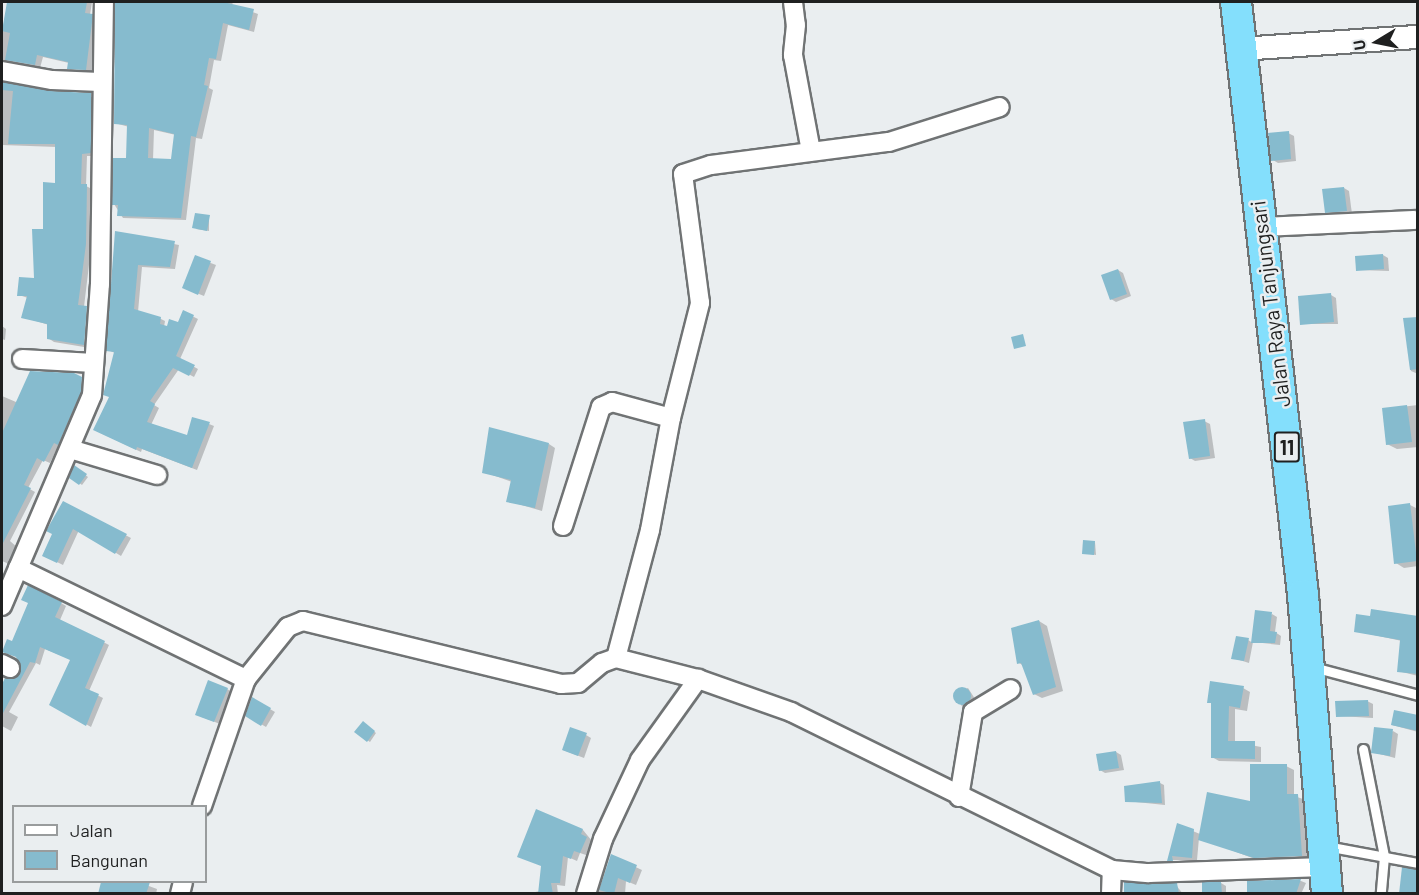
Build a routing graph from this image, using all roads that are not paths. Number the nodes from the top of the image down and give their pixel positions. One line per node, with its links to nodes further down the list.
1 (104, 2): 7 (street)
2 (793, 2): 9 (street)
3 (1236, 2): 5 (highway, Jalan Raya Tanjungsari / 11)
4 (1418, 37): 5 (street)
5 (1240, 49): 11 (highway, Jalan Raya Tanjungsari / 11)
6 (2, 71): 7 (street)
7 (100, 82): 13 (street)
8 (1000, 107): 9 (street)
9 (811, 151): 14 (street)
10 (1415, 220): 11 (street)
11 (1262, 227): 21 (highway, Jalan Raya Tanjungsari / 11)
12 (22, 359): 13 (street)
13 (94, 363): 15 (street)
14 (671, 418): 17 (street); 20 (street)
15 (70, 448): 16 (street); 18 (street)
16 (157, 476)
17 (563, 526)
18 (18, 568): 19 (street); 22 (street)
19 (2, 606)
20 (616, 658): 22 (street); 23 (street)
21 (1308, 666): 25 (lane); 31 (highway, Jalan Raya Tanjungsari / 11)
22 (246, 679): 28 (street)
23 (698, 679): 27 (street); 33 (street)
24 (1011, 689): 27 (street)
25 (1418, 695)
26 (1363, 749): 29 (lane)
27 (959, 797): 32 (street)
28 (203, 805)
29 (1384, 856): 30 (lane); 31 (lane); 35 (lane)
30 (1418, 863)
31 (1325, 869): 32 (street)
32 (1112, 870): 34 (street)
33 (586, 894)
34 (1111, 894)
35 (1381, 894)

